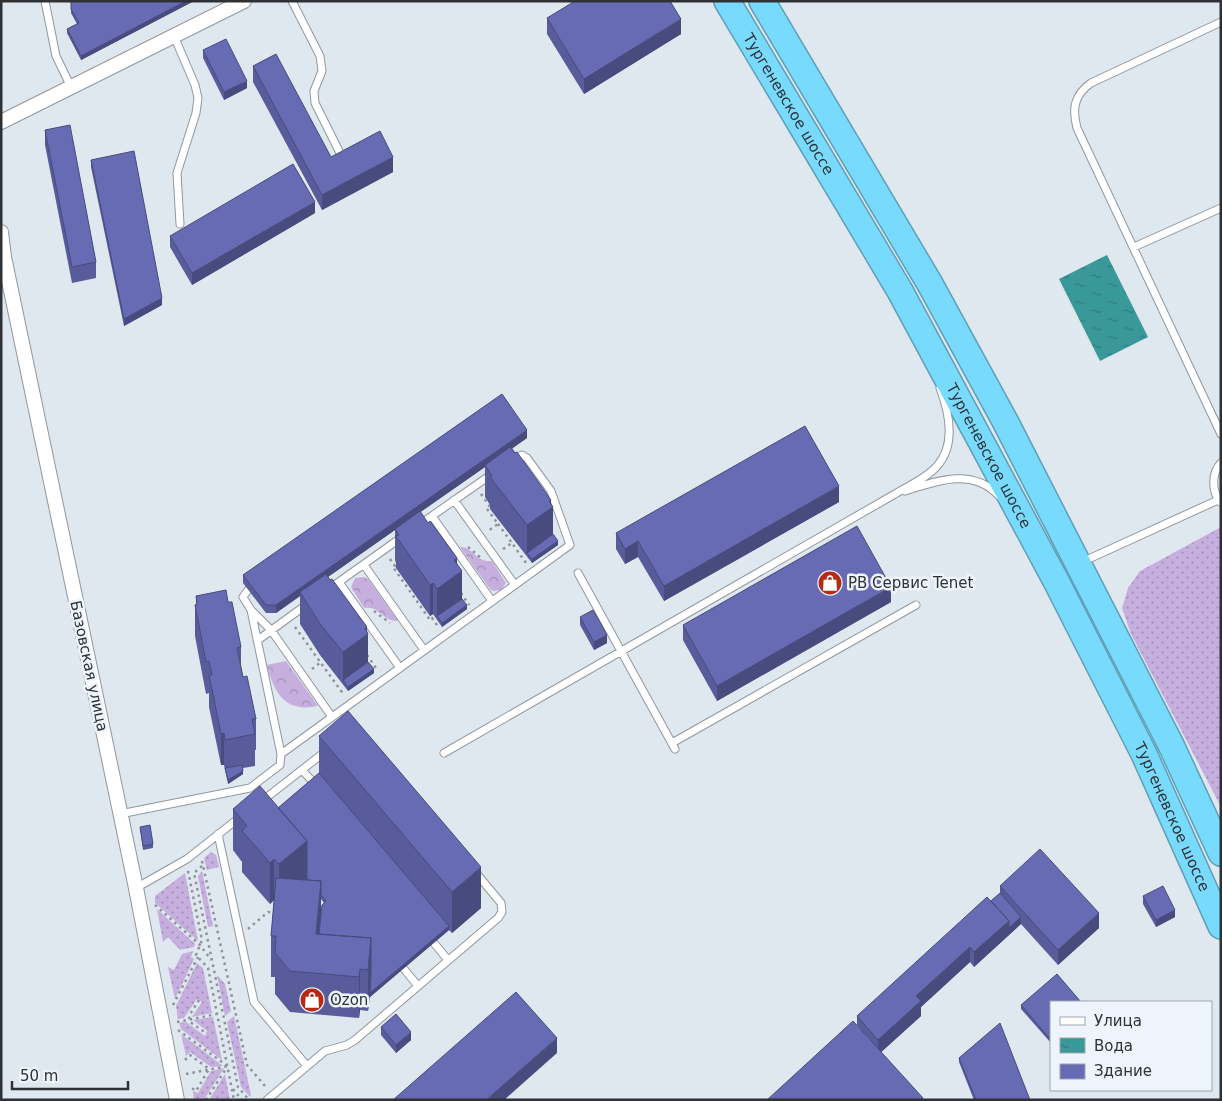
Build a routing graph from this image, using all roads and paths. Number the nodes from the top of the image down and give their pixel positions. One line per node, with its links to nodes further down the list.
1 (45, 1): 8 (lane)
2 (244, 1): 7 (street)
3 (292, 1): 10 (lane)
4 (727, 1): 15 (highway, Тургеневское шоссе)
5 (762, 1): 39 (highway, Тургеневское шоссе)
6 (1221, 22): 14 (lane)
7 (174, 36): 8 (street); 12 (lane)
8 (71, 87): 9 (street)
9 (1, 122)
10 (344, 161)
11 (1221, 208): 14 (lane)
12 (180, 224)
13 (1, 232): 75 (street, Базовская улица)
14 (1134, 247): 18 (lane)
15 (900, 291): 16 (lane); 32 (highway, Тургеневское шоссе)
16 (925, 355)
17 (937, 380): 24 (lane)
18 (1221, 434)
19 (508, 462): 44 (lane)
20 (1221, 463): 27 (lane)
21 (500, 468): 26 (lane)
22 (487, 488): 23 (path)
23 (480, 493): 25 (path); 29 (path)
24 (895, 494): 32 (lane); 60 (lane)
25 (476, 496)
26 (454, 500): 28 (lane); 36 (lane)
27 (1219, 501): 39 (lane)
28 (432, 516): 34 (lane); 40 (lane)
29 (498, 524): 31 (path); 33 (path)
30 (481, 525): 31 (path)
31 (486, 532): 36 (path)
32 (1034, 542): 85 (highway, Тургеневское шоссе)
33 (512, 543): 36 (path); 41 (path)
34 (455, 549): 36 (path); 49 (lane)
35 (396, 552): 37 (path)
36 (497, 554): 44 (lane)
37 (389, 558): 38 (path); 57 (path)
38 (383, 562)
39 (1077, 564): 78 (highway, Тургеневское шоссе)
40 (364, 565): 43 (lane); 54 (lane)
41 (530, 568)
42 (578, 574): 60 (lane)
43 (339, 582): 47 (lane); 53 (lane)
44 (515, 585): 49 (lane)
45 (456, 586): 51 (path)
46 (248, 590): 52 (lane)
47 (324, 593)
48 (317, 598): 56 (lane)
49 (492, 601): 59 (lane)
50 (916, 605): 60 (lane)
51 (472, 609)
52 (251, 610): 56 (lane); 58 (lane)
53 (362, 614): 54 (path); 62 (lane)
54 (404, 621): 59 (lane)
55 (288, 629): 64 (path)
56 (271, 630): 58 (lane); 65 (lane)
57 (441, 631)
58 (258, 640): 68 (lane)
59 (424, 650): 62 (lane)
60 (621, 651): 67 (lane)
61 (365, 652): 63 (path)
62 (400, 668): 65 (lane)
63 (383, 672)
64 (343, 701)
65 (332, 717): 68 (lane)
66 (330, 748): 69 (lane)
67 (444, 753)
68 (281, 754): 75 (lane)
69 (302, 770): 70 (lane); 71 (lane)
70 (313, 782)
71 (262, 801): 72 (lane); 73 (lane)
72 (254, 806)
73 (268, 808)
74 (247, 812): 76 (lane)
75 (120, 814): 82 (street, Базовская улица)
76 (218, 834): 77 (lane); 86 (lane)
77 (199, 849): 80 (path); 82 (lane)
78 (1221, 853)
79 (469, 865): 90 (lane)
80 (203, 866): 91 (path); 108 (path)
81 (188, 871): 88 (path)
82 (136, 888): 109 (street, Базовская улица)
83 (152, 902): 88 (path)
84 (276, 913): 86 (path)
85 (1221, 926)
86 (240, 936): 103 (lane)
87 (434, 943): 90 (lane)
88 (200, 945): 89 (path); 91 (path)
89 (198, 957): 95 (path); 96 (path)
90 (448, 960): 93 (lane)
91 (212, 961): 113 (path)
92 (404, 969): 93 (lane)
93 (418, 986): 103 (lane)
94 (199, 1000): 97 (path)
95 (173, 1007)
96 (217, 1014): 97 (path); 102 (path)
97 (189, 1020): 98 (path); 100 (path)
98 (176, 1022)
99 (177, 1029): 102 (path)
100 (206, 1033)
101 (184, 1061): 104 (path)
102 (228, 1066): 104 (path); 107 (path); 110 (path)
103 (307, 1066): 114 (lane)
104 (209, 1069): 105 (path); 106 (path)
105 (186, 1074)
106 (188, 1086)
107 (232, 1088): 111 (path); 112 (path)
108 (266, 1088)
109 (177, 1100)
110 (206, 1100)
111 (234, 1100)
112 (242, 1100)
113 (249, 1100)
114 (267, 1100)

